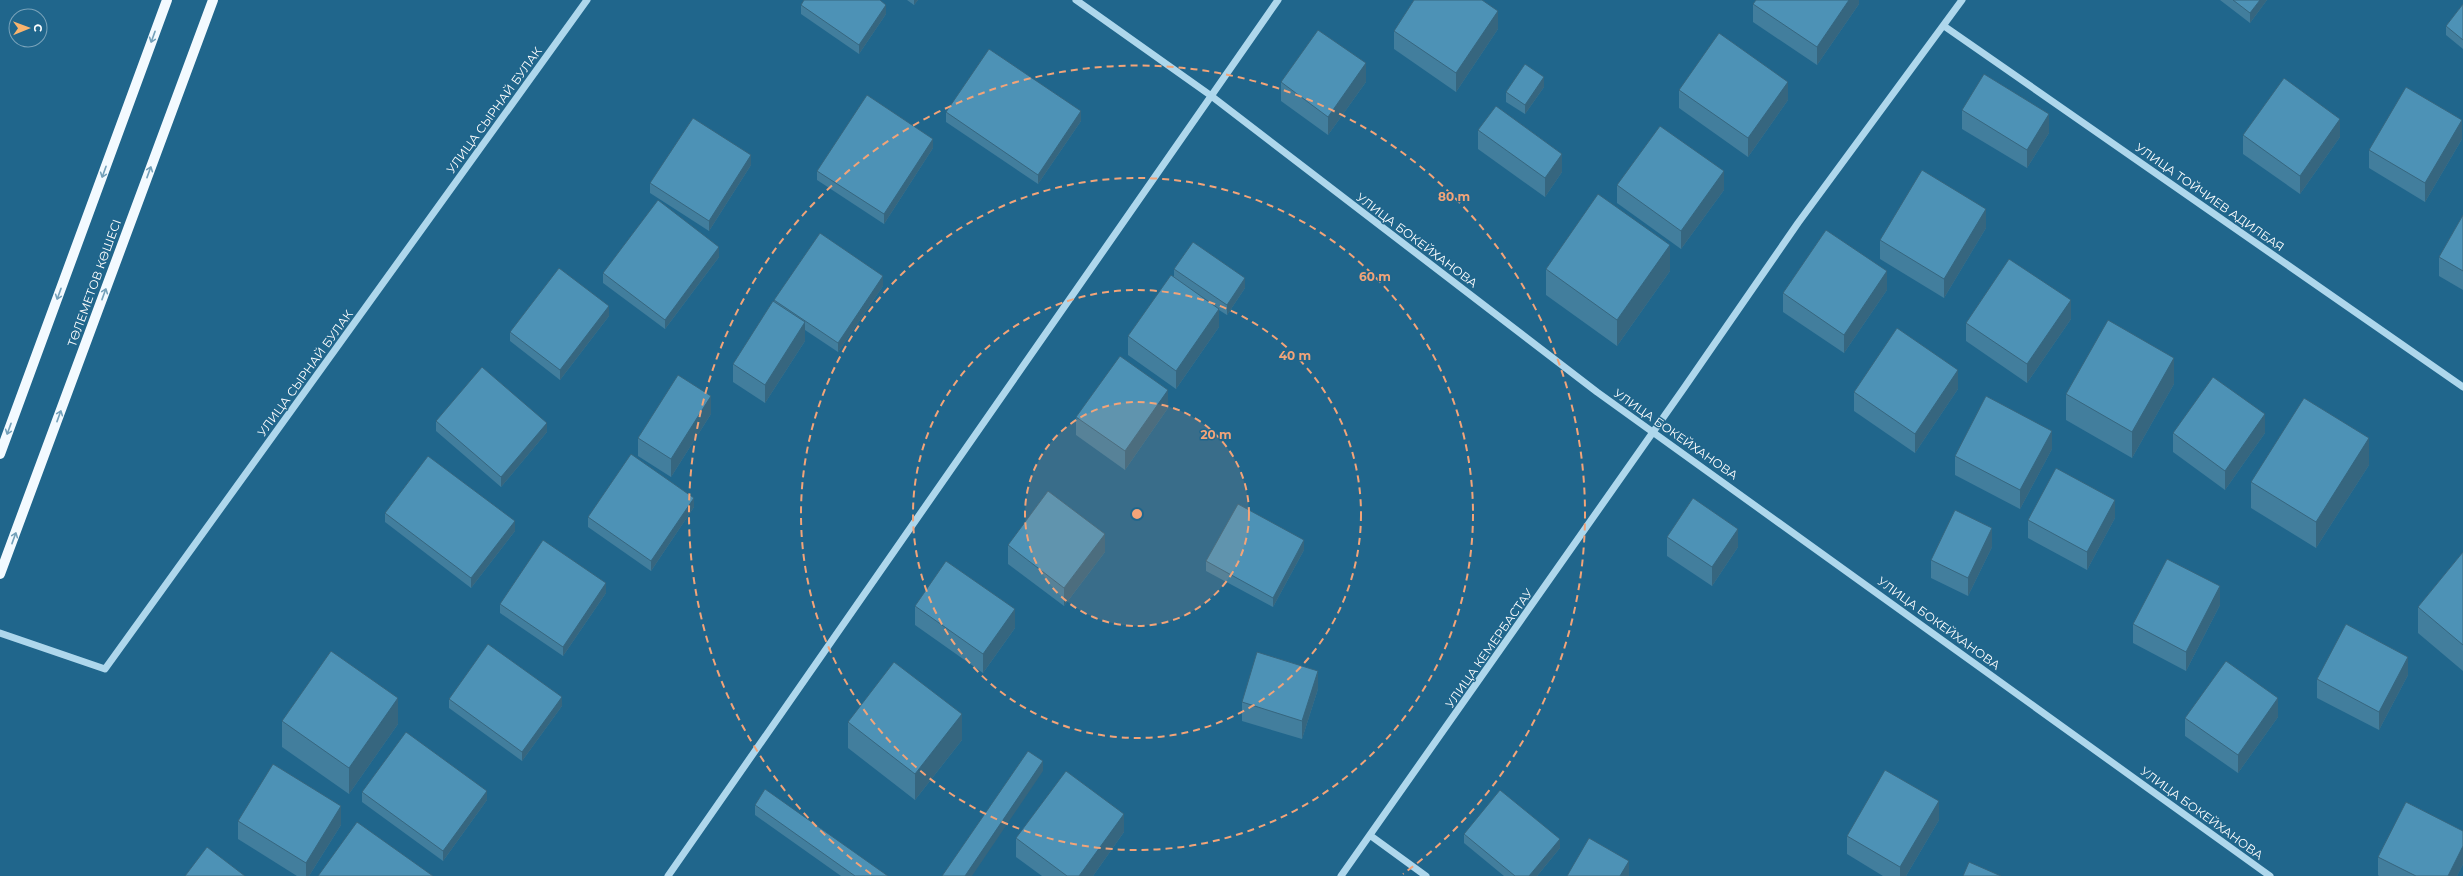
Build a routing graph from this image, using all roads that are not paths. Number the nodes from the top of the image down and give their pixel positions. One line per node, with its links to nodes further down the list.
1 (167, 0): 11 (main road, one-way to 11)
2 (213, 0): 12 (main road, ТӨЛЕМЕТОВ КӨШЕСІ, one-way to 2)
3 (586, 0): 13 (street, УЛИЦА СЫРНАЙ БУЛАК)
4 (1076, 0): 8 (street, УЛИЦА БОКЕЙХАНОВА)
5 (1278, 0): 8 (street)
6 (1962, 0): 7 (street, УЛИЦА КЕМЕРБАСТАУ)
7 (1944, 26): 9 (street, УЛИЦА ТОЙЧИЕВ АДИЛБАЯ); 10 (street, УЛИЦА КЕМЕРБАСТАУ)
8 (1210, 95): 10 (street, УЛИЦА БОКЕЙХАНОВА); 15 (street)
9 (2463, 387)
10 (1654, 431): 14 (street, УЛИЦА КЕМЕРБАСТАУ); 18 (street, УЛИЦА БОКЕЙХАНОВА)
11 (0, 454)
12 (0, 574)
13 (0, 633)
14 (1371, 836): 16 (street, УЛИЦА КЕМЕРБАСТАУ); 17 (street)
15 (668, 876)
16 (1341, 876)
17 (1426, 876)
18 (2270, 876)

